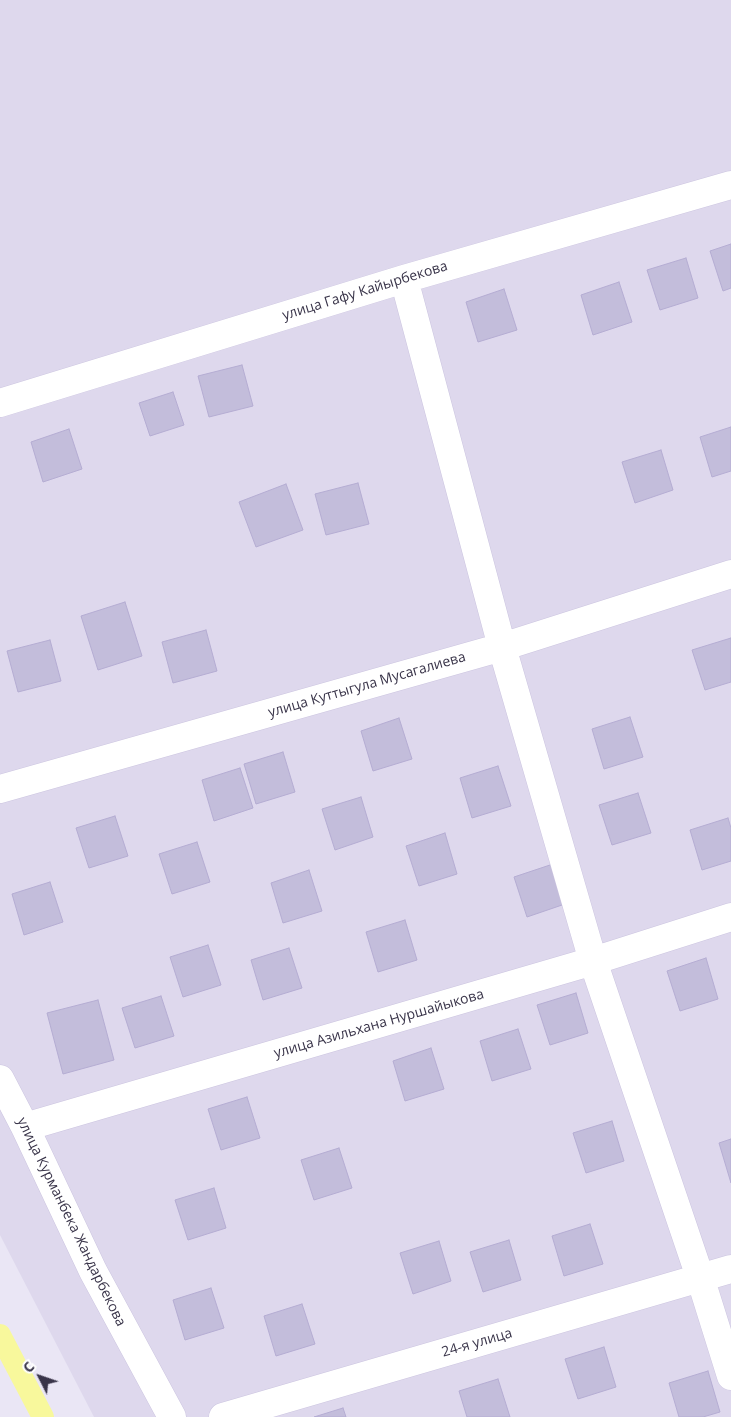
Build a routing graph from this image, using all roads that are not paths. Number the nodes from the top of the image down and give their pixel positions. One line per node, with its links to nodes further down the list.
1 (731, 185): 2 (street, улица Гафу Кайырбекова)
2 (404, 279): 3 (street, улица Гафу Кайырбекова); 5 (street)
3 (0, 403)
4 (731, 574): 5 (street, улица Куттыгула Мусагалиева)
5 (502, 647): 6 (street, улица Куттыгула Мусагалиева); 8 (street)
6 (0, 789)
7 (731, 917): 8 (street, улица Азильхана Нуршайыкова)
8 (593, 960): 10 (street, улица Азильхана Нуршайыкова); 12 (street)
9 (0, 1079): 10 (street, улица Курманбека Жандарбекова)
10 (25, 1128): 14 (street, улица Курманбека Жандарбекова)
11 (731, 1269): 12 (street, 24-я улица)
12 (700, 1278): 13 (street); 15 (street, 24-я улица)
13 (731, 1376)
14 (172, 1417)
15 (223, 1417)

